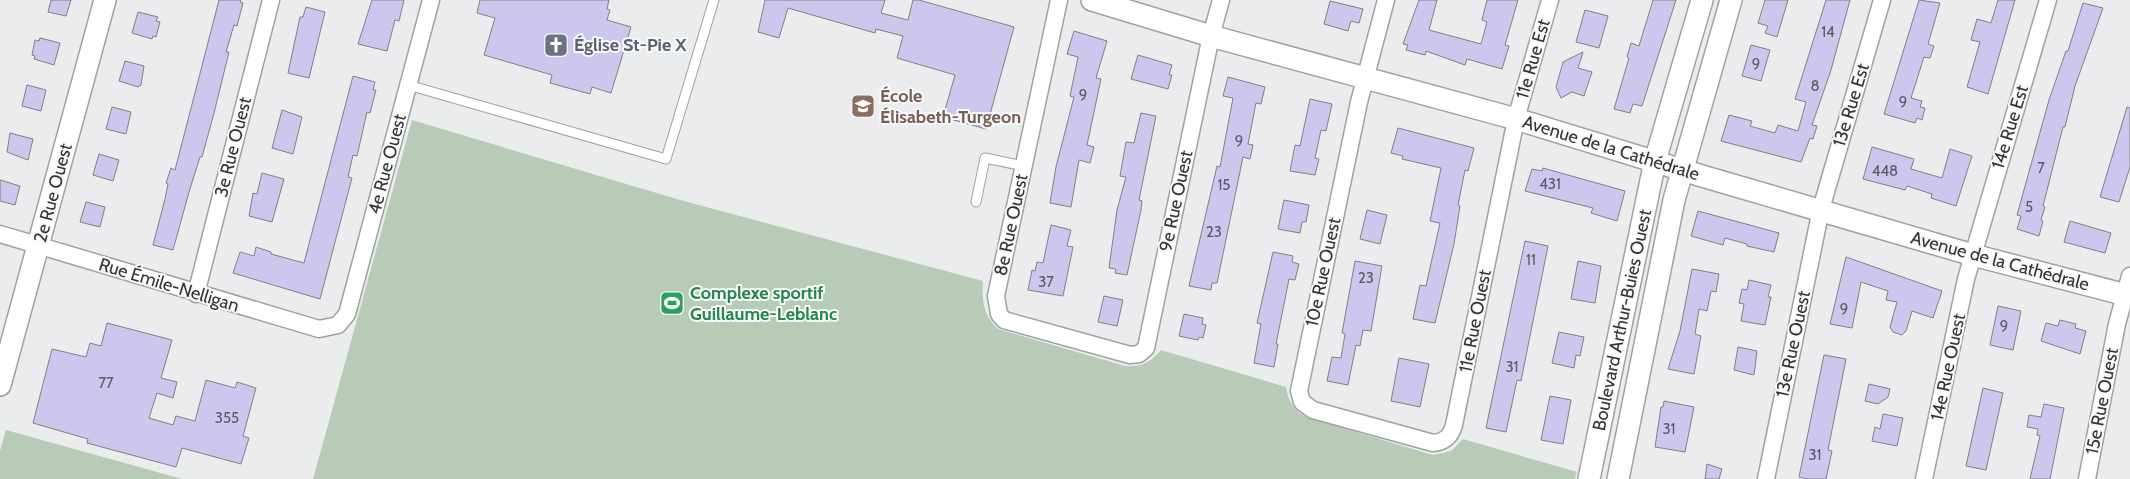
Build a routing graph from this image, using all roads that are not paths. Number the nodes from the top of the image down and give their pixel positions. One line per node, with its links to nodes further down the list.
1 (105, 0): 24 (street, 2e Rue Ouest)
2 (271, 0): 27 (street, 3e Rue Ouest)
3 (431, 0): 16 (street, 4e Rue Ouest)
4 (714, 0): 16 (lane)
5 (1059, 0): 19 (street, 8e Rue Ouest)
6 (1092, 0): 14 (street, Avenue de la Cathédrale)
7 (1221, 0): 14 (street)
8 (1386, 0): 15 (street, 10e Rue Ouest)
9 (1550, 0): 17 (street, 11e Rue Est)
10 (1702, 0): 18 (street, Boulevard Arthur-Buies Ouest)
11 (1731, 0): 20 (street, Boulevard Arthur-Buies Ouest)
12 (1882, 0): 22 (street, 13e Rue Est)
13 (2048, 0): 25 (street, 14e Rue Est)
14 (1211, 36): 15 (street, Avenue de la Cathédrale); 29 (street, 9e Rue Ouest)
15 (1366, 76): 17 (street, Avenue de la Cathédrale); 31 (street, 10e Rue Ouest)
16 (408, 85): 28 (street, 4e Rue Ouest)
17 (1516, 119): 18 (street, Avenue de la Cathédrale); 31 (street, 11e Rue Ouest)
18 (1655, 161): 20 (street, Avenue de la Cathédrale); 32 (street, Boulevard Arthur-Buies Ouest)
19 (1024, 166): 21 (lane); 29 (street, 8e Rue Ouest)
20 (1682, 170): 22 (street, Avenue de la Cathédrale); 33 (street, Boulevard Arthur-Buies Ouest)
21 (976, 202)
22 (1821, 210): 25 (street, Avenue de la Cathédrale); 34 (street, 13e Rue Ouest)
23 (0, 234): 24 (street, Rue Émile-Nelligan)
24 (39, 245): 27 (street, Rue Émile-Nelligan); 30 (street, 2e Rue Ouest)
25 (1973, 255): 26 (street, Avenue de la Cathédrale); 35 (street, 14e Rue Ouest)
26 (2128, 289): 36 (street, 15e Rue Ouest)
27 (196, 294): 28 (street, Rue Émile-Nelligan)
28 (338, 325)
29 (1130, 355)
30 (0, 385)
31 (1365, 425)
32 (1589, 479)
33 (1618, 479)
34 (1766, 479)
35 (1924, 479)
36 (2087, 479)

